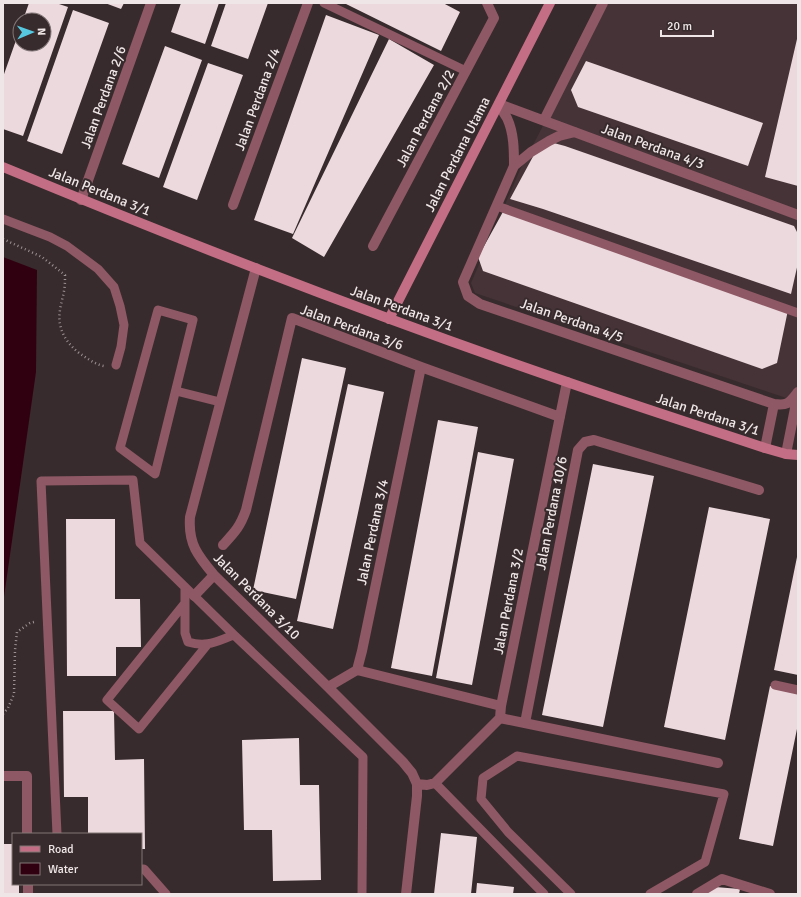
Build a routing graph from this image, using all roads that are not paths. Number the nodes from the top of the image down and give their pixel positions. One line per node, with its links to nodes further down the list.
1 (151, 3): 13 (street, Jalan Perdana 2/6)
2 (308, 3): 14 (street, Jalan Perdana 2/4)
3 (324, 3): 7 (lane)
4 (487, 3): 7 (street, Jalan Perdana 2/2)
5 (550, 3): 8 (street, Jalan Perdana Utama)
6 (603, 3): 9 (street)
7 (466, 71): 18 (street, Jalan Perdana 2/2)
8 (499, 104): 9 (street, Jalan Perdana 4/3); 11 (street, Jalan Perdana 4/5); 21 (street, Jalan Perdana Utama)
9 (544, 120): 10 (street, Jalan Perdana 4/3)
10 (575, 132): 11 (street, Jalan Perdana 4/5); 16 (street, Jalan Perdana 4/3)
11 (514, 166): 15 (street, Jalan Perdana 4/5)
12 (3, 167): 13 (street, Jalan Perdana 3/1)
13 (81, 200): 19 (street, Jalan Perdana 3/1)
14 (233, 205)
15 (497, 206): 20 (lane); 28 (street, Jalan Perdana 4/5)
16 (798, 215)
17 (3, 219): 22 (lane)
18 (373, 246)
19 (256, 268): 21 (street, Jalan Perdana 3/1); 27 (street, Jalan Perdana 3/10)
20 (798, 313)
21 (389, 319): 24 (street, Jalan Perdana 3/1)
22 (116, 365)
23 (420, 367): 30 (street, Jalan Perdana 3/6); 35 (street, Jalan Perdana 3/6); 42 (street, Jalan Perdana 3/4)
24 (567, 382): 30 (street, Jalan Perdana 3/2); 31 (street, Jalan Perdana 3/1)
25 (176, 391): 25 (lane); 27 (lane)
26 (798, 393): 28 (street); 29 (street)
27 (220, 402): 36 (street, Jalan Perdana 3/10)
28 (774, 404): 31 (street)
29 (796, 411): 32 (street)
30 (560, 417): 46 (street, Jalan Perdana 3/2)
31 (765, 448): 32 (street, Jalan Perdana 3/1)
32 (786, 454): 33 (street, Jalan Perdana 3/1)
33 (798, 455)
34 (759, 490): 48 (street, Jalan Perdana 10/6)
35 (223, 545)
36 (214, 575): 38 (street); 44 (street, Jalan Perdana 3/10)
37 (185, 587): 38 (lane); 39 (lane); 54 (lane)
38 (194, 596): 40 (lane)
39 (185, 603): 41 (lane); 41 (lane)
40 (234, 635): 41 (lane); 58 (lane)
41 (207, 644)
42 (357, 670): 44 (street); 46 (street)
43 (775, 685): 45 (lane)
44 (328, 686): 52 (street, Jalan Perdana 3/10)
45 (798, 690)
46 (502, 706): 47 (street, Jalan Perdana 3/2)
47 (500, 718): 48 (street); 51 (street)
48 (525, 723): 49 (street)
49 (718, 763)
50 (3, 776): 53 (street)
51 (435, 783): 52 (street); 60 (lane)
52 (417, 784): 59 (street)
53 (27, 833)
54 (57, 833)
55 (142, 869): 57 (lane)
56 (765, 893): 63 (street)
57 (166, 894)
58 (362, 894)
59 (406, 894)
60 (544, 894)
61 (571, 894): 62 (lane)
62 (650, 894)
63 (697, 894)

